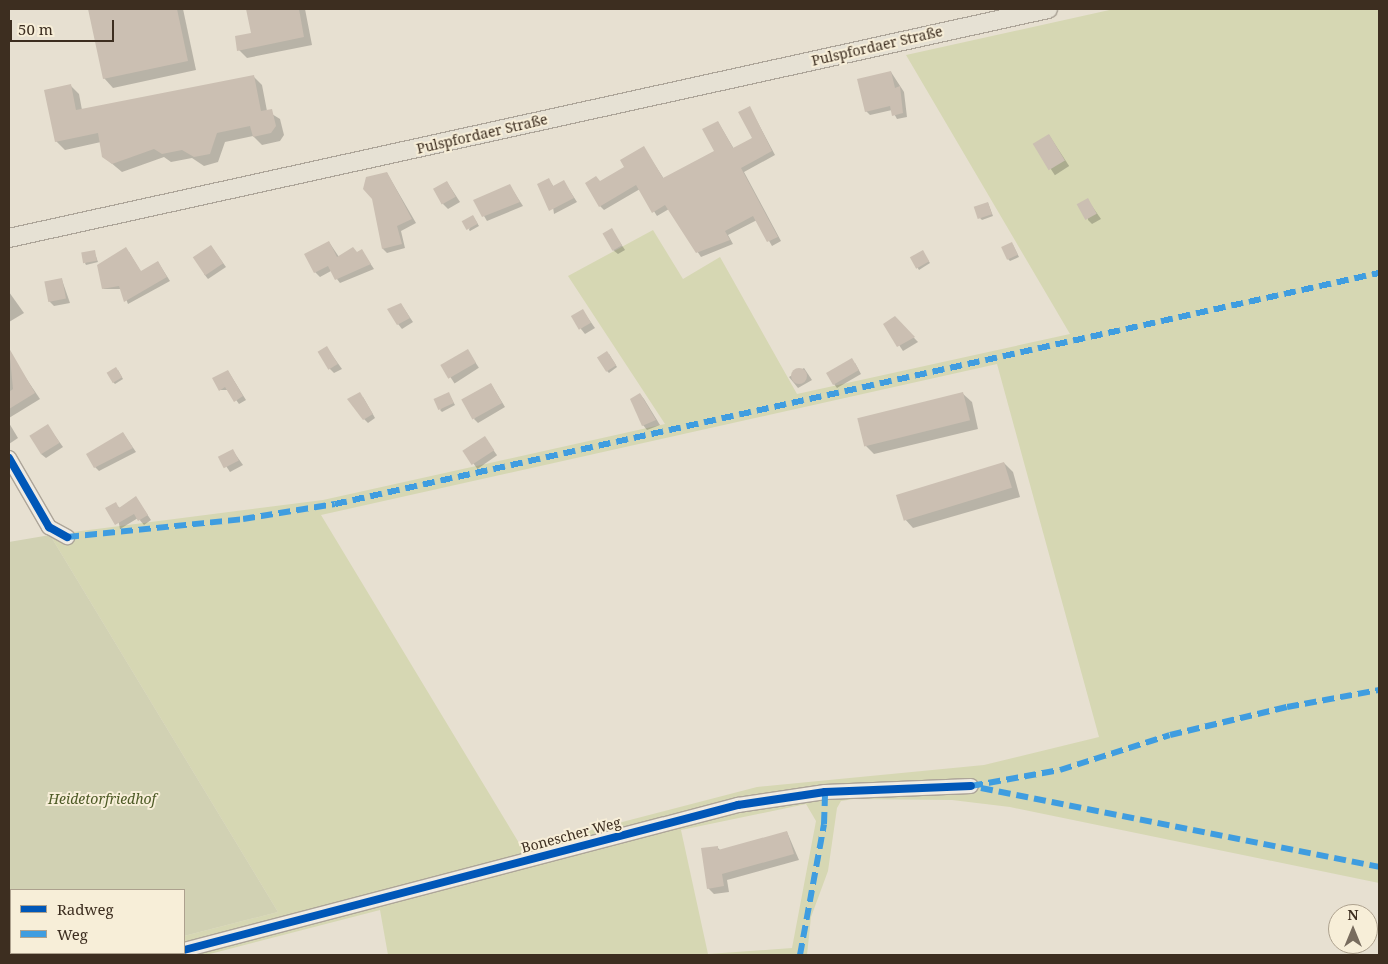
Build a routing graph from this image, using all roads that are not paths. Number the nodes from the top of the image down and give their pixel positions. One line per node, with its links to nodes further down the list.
1 (1048, 9): 2 (main road, Pulspfordaer Straße)
2 (9, 238)
3 (9, 458): 4 (street)
4 (67, 537)
5 (971, 786): 6 (street, Bonescher Weg)
6 (185, 950)

